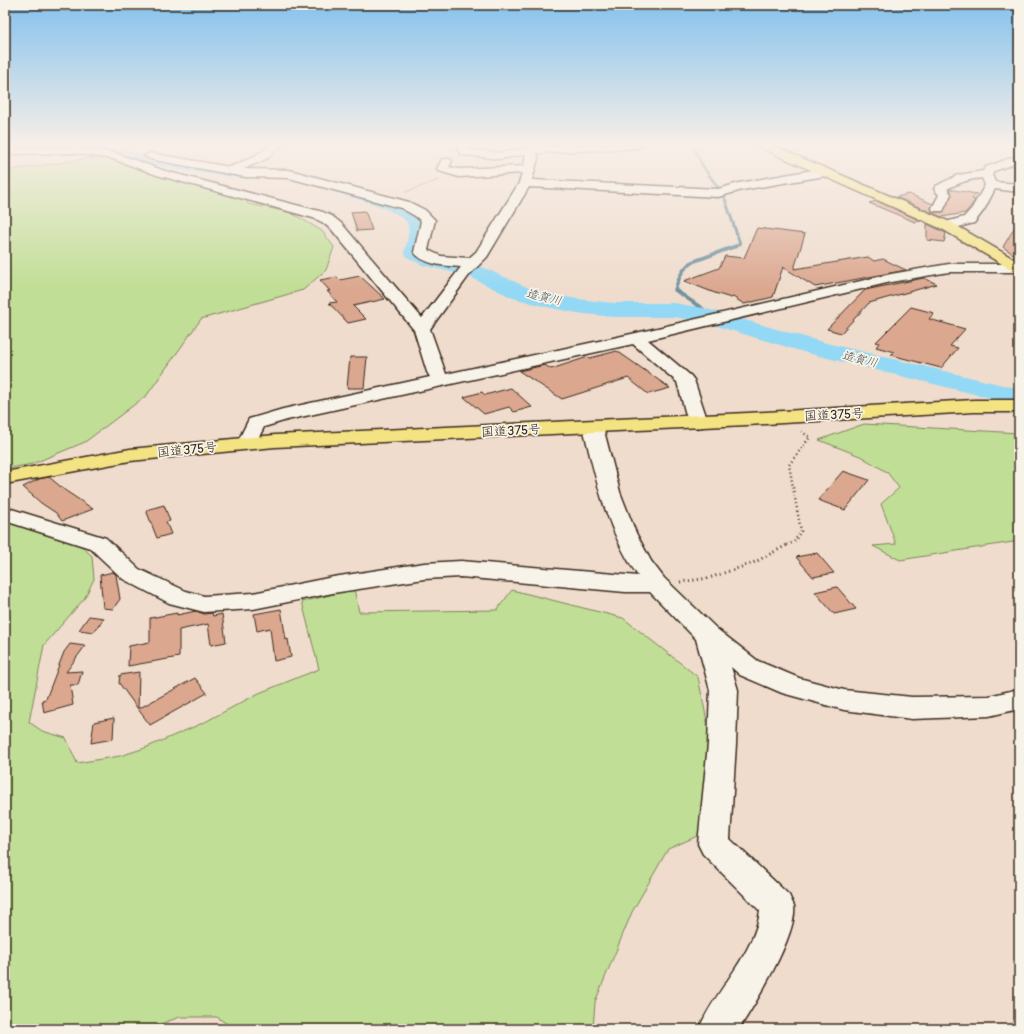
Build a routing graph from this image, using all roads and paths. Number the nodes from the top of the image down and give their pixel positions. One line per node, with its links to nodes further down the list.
1 (235, 193): 13 (street)
2 (362, 193): 8 (street)
3 (402, 193): 8 (path)
4 (519, 193): 11 (street)
5 (873, 193): 10 (main road)
6 (944, 193): 9 (street)
7 (984, 193): 10 (street)
8 (383, 200): 11 (street)
9 (938, 208)
10 (947, 226): 12 (main road)
11 (469, 267): 13 (street)
12 (1019, 268): 14 (street)
13 (422, 329): 15 (street)
14 (636, 338): 15 (street); 18 (street)
15 (441, 380): 20 (street)
16 (1019, 406): 17 (main road, 国道375号)
17 (777, 417): 18 (main road, 国道375号); 23 (path)
18 (698, 422): 19 (main road, 国道375号)
19 (593, 427): 20 (main road, 国道375号); 23 (street)
20 (247, 443): 21 (main road, 国道375号)
21 (5, 478)
22 (5, 514): 23 (street)
23 (656, 584): 24 (street)
24 (708, 635): 25 (street); 26 (street)
25 (1019, 699)
26 (718, 1029)

